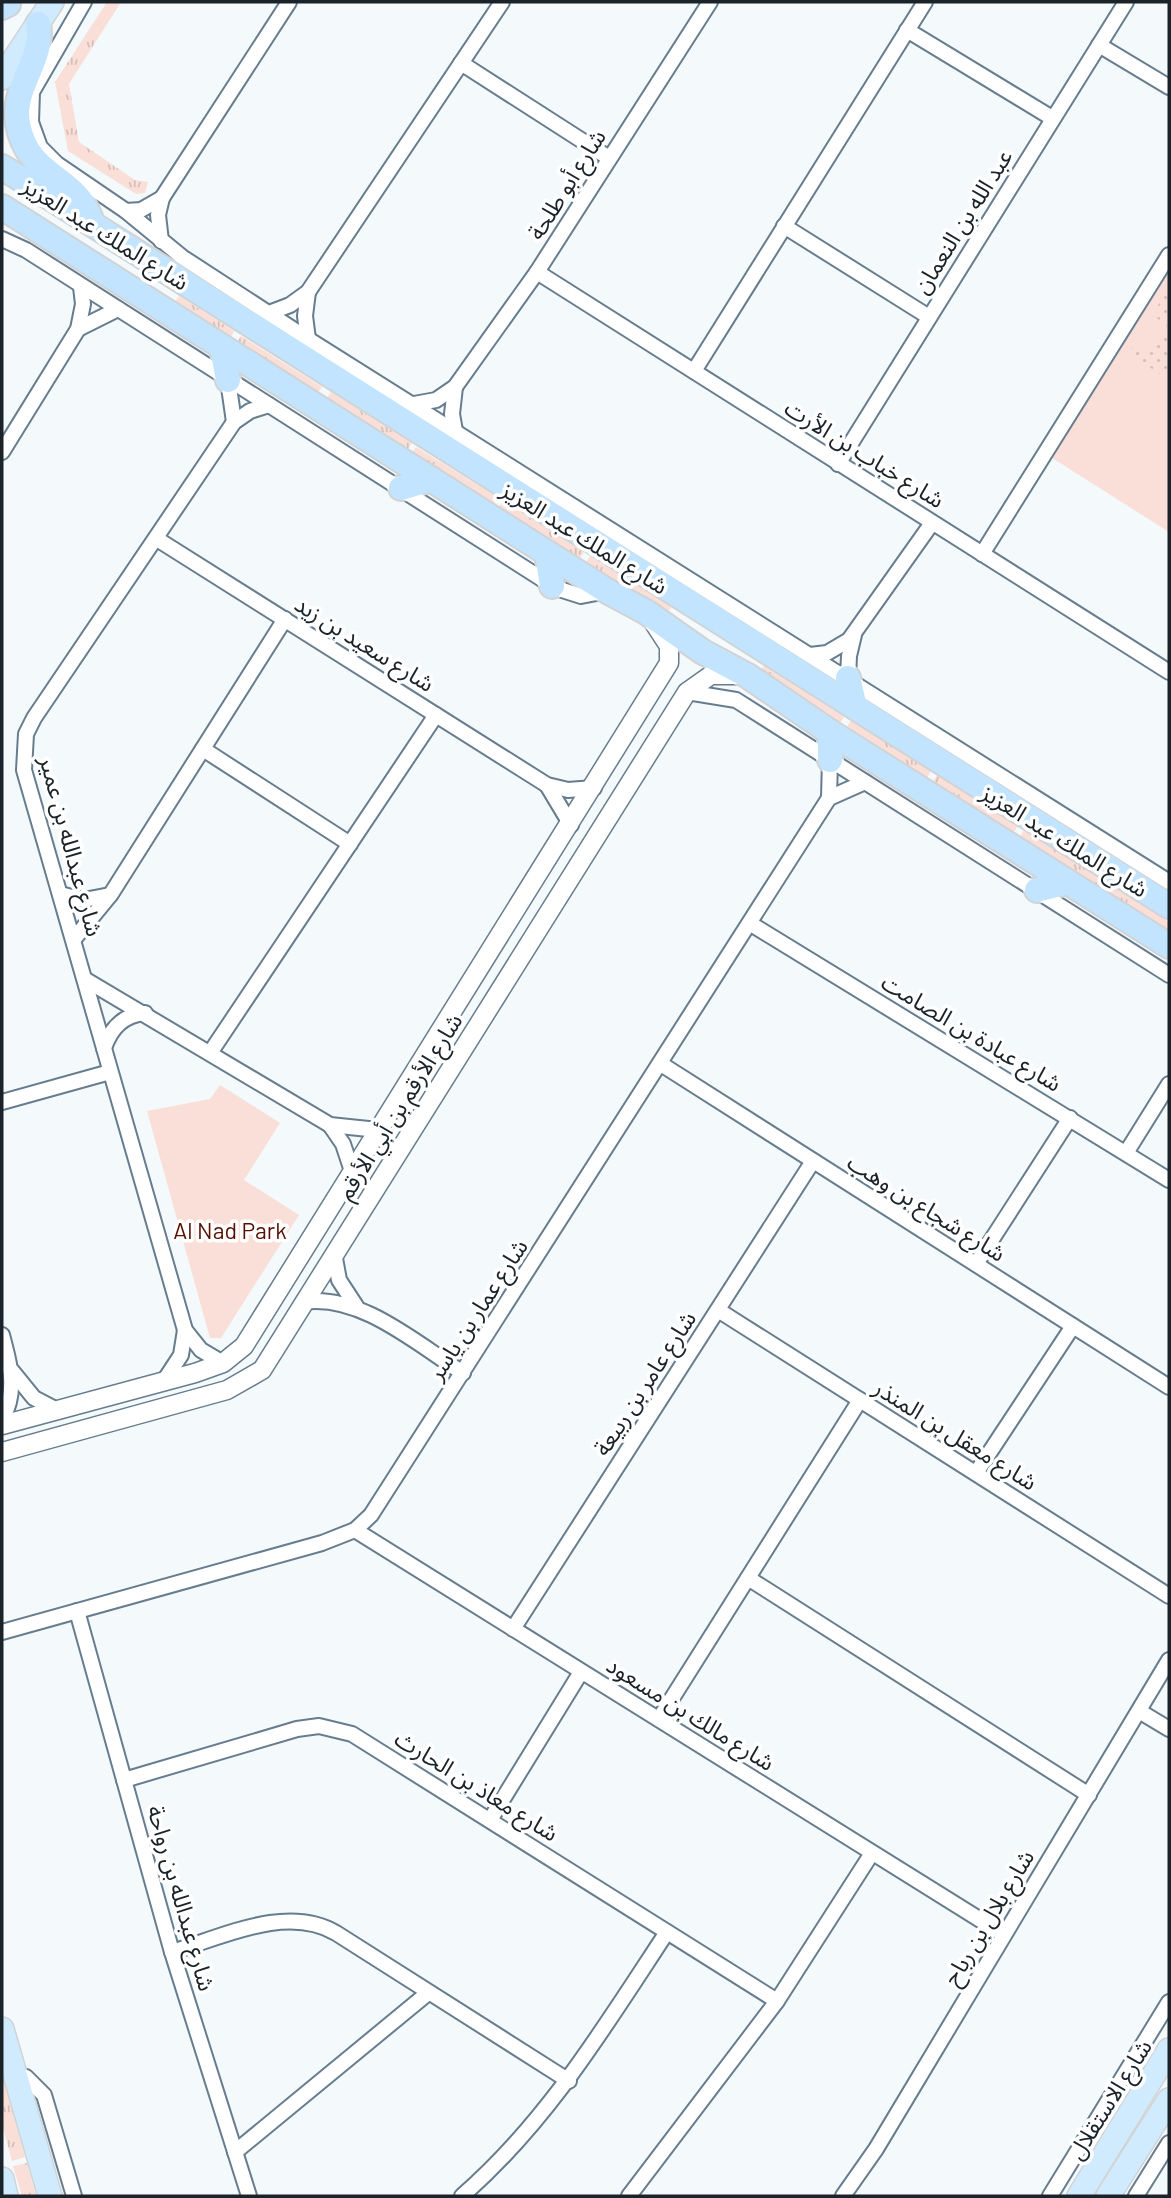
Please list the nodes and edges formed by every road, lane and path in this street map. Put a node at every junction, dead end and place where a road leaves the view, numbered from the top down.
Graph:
1 (52, 2) edge
2 (84, 2) edge
3 (289, 2) edge
4 (502, 2) edge
5 (710, 2) edge
6 (925, 2) edge
7 (1126, 2) edge
8 (38, 24) junction
9 (907, 30) junction
10 (1099, 45) junction
11 (461, 64) junction
12 (2, 78) edge
13 (1169, 87) edge
14 (1052, 118) junction
15 (608, 158) junction
16 (2, 167) edge
17 (162, 198) junction
18 (3, 209) edge
19 (126, 211) junction
20 (92, 224) junction
21 (784, 226) junction
22 (2, 239) edge
23 (161, 241) junction
24 (1169, 255) edge
25 (537, 272) junction
26 (81, 287) junction
27 (308, 292) junction
28 (244, 298) junction
29 (220, 305) junction
30 (118, 309) junction
31 (269, 313) junction
32 (929, 317) junction
33 (78, 329) junction
34 (308, 339) junction
35 (222, 347) junction
36 (694, 371) junction
37 (228, 380) junction
38 (455, 387) junction
39 (269, 404) junction
40 (414, 404) junction
41 (234, 422) junction
42 (455, 430) junction
43 (2, 452) edge
44 (464, 460) junction
45 (838, 464) junction
46 (431, 480) junction
47 (401, 488) junction
48 (932, 523) junction
49 (157, 539) junction
50 (547, 553) junction
51 (982, 554) junction
52 (651, 555) junction
53 (621, 560) junction
54 (552, 586) junction
55 (607, 592) junction
56 (646, 612) junction
57 (285, 619) junction
58 (854, 634) junction
59 (810, 655) junction
60 (1169, 673) edge
61 (748, 676) junction
62 (848, 678) junction
63 (654, 689) junction
64 (687, 692) junction
65 (855, 708) junction
66 (436, 715) junction
67 (830, 732) junction
68 (655, 739) junction
69 (203, 749) junction
70 (830, 760) junction
71 (865, 782) junction
72 (547, 785) junction
73 (594, 788) junction
74 (1029, 794) junction
75 (829, 798) junction
76 (1000, 799) junction
77 (570, 825) junction
78 (349, 844) junction
79 (1068, 882) junction
80 (1169, 882) edge
81 (1037, 890) junction
82 (60, 894) junction
83 (111, 894) junction
84 (1169, 906) edge
85 (751, 924) junction
86 (74, 939) junction
87 (1169, 946) edge
88 (1169, 975) edge
89 (86, 980) junction
90 (145, 1013) junction
91 (104, 1048) junction
92 (210, 1053) junction
93 (662, 1064) junction
94 (110, 1072) junction
95 (1169, 1084) edge
96 (2, 1102) edge
97 (1070, 1118) junction
98 (330, 1125) junction
99 (378, 1130) junction
100 (1126, 1153) junction
101 (813, 1161) junction
102 (352, 1171) junction
103 (1169, 1180) edge
104 (334, 1253) junction
105 (976, 1264) junction
106 (303, 1302) junction
107 (356, 1306) junction
108 (718, 1310) junction
109 (1073, 1326) junction
110 (185, 1329) junction
111 (2, 1335) edge
112 (223, 1363) junction
113 (12, 1371) junction
114 (463, 1373) junction
115 (164, 1381) junction
116 (145, 1385) junction
117 (1169, 1387) edge
118 (860, 1400) junction
119 (57, 1410) junction
120 (2, 1420) edge
121 (2, 1425) edge
122 (63, 1435) junction
123 (2, 1452) edge
124 (976, 1473) junction
125 (355, 1530) junction
126 (748, 1578) junction
127 (1169, 1596) edge
128 (77, 1611) junction
129 (513, 1629) junction
130 (2, 1632) edge
131 (1169, 1660) edge
132 (582, 1672) junction
133 (1139, 1711) junction
134 (659, 1719) junction
135 (1169, 1729) edge
136 (124, 1780) junction
137 (1089, 1795) junction
138 (489, 1820) junction
139 (872, 1853) junction
140 (667, 1932) junction
141 (1003, 1934) junction
142 (172, 1952) junction
143 (428, 1993) junction
144 (777, 2001) junction
145 (1169, 2002) edge
146 (2, 2029) edge
147 (1169, 2050) edge
148 (14, 2074) junction
149 (569, 2081) junction
150 (1169, 2100) edge
151 (1162, 2124) edge
152 (1112, 2143) junction
153 (1169, 2143) edge
154 (235, 2152) junction
155 (2, 2179) edge
156 (6, 2196) edge
157 (50, 2196) edge
158 (74, 2196) edge
159 (249, 2196) edge
160 (462, 2196) edge
161 (629, 2196) edge
162 (842, 2196) edge
163 (1049, 2196) edge
164 (1079, 2196) edge
165 (1108, 2196) edge
166 (1136, 2196) edge

1 - 8 main road
2 - 19 street, شارع الملك عبد العزيز
3 - 17 street
4 - 11 street
5 - 15 street, شارع أبو طلحة
6 - 9 street
7 - 10 street, عبد الله بن النعمان
8 - 12 main road
8 - 20 highway
9 - 14 street
9 - 21 street
10 - 13 street
10 - 14 street, عبد الله بن النعمان
11 - 15 street
11 - 27 street
14 - 32 street, عبد الله بن النعمان
15 - 25 street, شارع أبو طلحة
16 - 20 highway, شارع الملك عبد العزيز
17 - 19 street
17 - 23 street
18 - 35 highway, شارع الملك عبد العزيز
19 - 23 street, شارع الملك عبد العزيز
20 - 29 highway, شارع الملك عبد العزيز
21 - 32 street
21 - 36 street
22 - 26 street, شارع الملك عبد العزيز
23 - 28 street, شارع الملك عبد العزيز
24 - 51 street
25 - 36 street, شارع خباب بن الأرت
25 - 38 street, شارع أبو طلحة
26 - 30 street, شارع الملك عبد العزيز
26 - 33 street
27 - 31 street
27 - 34 street
28 - 29 highway
28 - 31 street, شارع الملك عبد العزيز
29 - 44 highway, شارع الملك عبد العزيز
30 - 33 street
30 - 37 street, شارع الملك عبد العزيز
31 - 34 street, شارع الملك عبد العزيز
32 - 45 street, عبد الله بن النعمان
33 - 43 street
34 - 40 street, شارع الملك عبد العزيز
35 - 37 highway
35 - 46 highway, شارع الملك عبد العزيز
36 - 45 street, شارع خباب بن الأرت
37 - 39 street, شارع الملك عبد العزيز
37 - 41 street
38 - 40 street, شارع أبو طلحة
38 - 42 street
39 - 41 street, شارع عبدالله بن عمير
39 - 47 street, شارع الملك عبد العزيز
40 - 42 street, شارع الملك عبد العزيز
41 - 49 street, شارع عبدالله بن عمير
42 - 44 highway
42 - 52 street, شارع الملك عبد العزيز
44 - 53 highway, شارع الملك عبد العزيز
45 - 48 street, شارع خباب بن الأرت
46 - 47 highway
46 - 50 highway, شارع الملك عبد العزيز
47 - 54 street, شارع الملك عبد العزيز
48 - 51 street, شارع خباب بن الأرت
48 - 58 street
49 - 57 street, شارع سعيد بن زيد
49 - 82 street, شارع عبدالله بن عمير
50 - 54 highway
50 - 55 highway, شارع الملك عبد العزيز
51 - 60 street, شارع خباب بن الأرت
52 - 53 highway
52 - 59 street, شارع الملك عبد العزيز
53 - 65 highway, شارع الملك عبد العزيز
54 - 55 street, شارع الملك عبد العزيز
55 - 56 highway, شارع الملك عبد العزيز
56 - 61 highway, شارع الملك عبد العزيز
56 - 63 street, شارع الأرقم بن أبي الأرقم
57 - 66 street, شارع سعيد بن زيد
57 - 69 street
58 - 59 street
58 - 62 street
59 - 62 street, شارع الملك عبد العزيز
61 - 64 street, شارع الأرقم بن أبي الأرقم
61 - 67 highway, شارع الملك عبد العزيز
62 - 65 highway
62 - 74 street, شارع الملك عبد العزيز
63 - 68 street
63 - 73 street, شارع الأرقم بن أبي الأرقم
64 - 68 street, شارع الأرقم بن أبي الأرقم
64 - 70 street
65 - 76 highway, شارع الملك عبد العزيز
66 - 72 street, شارع سعيد بن زيد
66 - 78 street
67 - 70 highway
67 - 79 highway, شارع الملك عبد العزيز
68 - 104 street, شارع الأرقم بن أبي الأرقم
69 - 78 street
69 - 83 street
70 - 71 street
70 - 75 street
71 - 75 street
71 - 81 street
72 - 73 street, شارع سعيد بن زيد
72 - 77 street, شارع سعيد بن زيد
73 - 77 street, شارع الأرقم بن أبي الأرقم
74 - 76 highway
74 - 80 street, شارع الملك عبد العزيز
75 - 85 street, شارع عمار بن ياسر
76 - 84 highway, شارع الملك عبد العزيز
77 - 99 street, شارع الأرقم بن أبي الأرقم
78 - 92 street
79 - 81 highway
79 - 87 highway, شارع الملك عبد العزيز
81 - 88 street
82 - 83 street
82 - 86 street, شارع عبدالله بن عمير
83 - 86 street
85 - 93 street, شارع عمار بن ياسر
85 - 97 street, شارع عبادة بن الصامت
86 - 89 street, شارع عبدالله بن عمير
89 - 90 street
89 - 91 street, شارع عبدالله بن عمير
90 - 91 street
90 - 92 street
91 - 94 street, شارع عبدالله بن عمير
92 - 98 street
93 - 101 street, شارع شجاع بن وهب
93 - 114 street, شارع عمار بن ياسر
94 - 96 street
94 - 110 street, شارع عبدالله بن عمير
95 - 100 street
97 - 100 street, شارع عبادة بن الصامت
97 - 105 street
98 - 99 street
98 - 102 street
99 - 102 street, شارع الأرقم بن أبي الأرقم
100 - 103 street, شارع عبادة بن الصامت
101 - 105 street, شارع شجاع بن وهب
101 - 108 street, شارع عامر بن ربيعة
102 - 112 street, شارع الأرقم بن أبي الأرقم
104 - 106 street, شارع الأرقم بن أبي الأرقم
104 - 107 street
105 - 109 street, شارع شجاع بن وهب
106 - 107 street
106 - 122 street, شارع الأرقم بن أبي الأرقم
107 - 114 street
108 - 118 street, شارع معقل بن المنذر
108 - 129 street, شارع عامر بن ربيعة
109 - 117 street, شارع شجاع بن وهب
109 - 124 street
110 - 112 street, شارع عبدالله بن عمير
110 - 115 street
111 - 113 street
112 - 115 street, شارع الأرقم بن أبي الأرقم
113 - 119 street
113 - 120 street
114 - 125 street, شارع عمار بن ياسر
115 - 116 street, شارع الأرقم بن أبي الأرقم
116 - 119 street, شارع الأرقم بن أبي الأرقم
116 - 122 street
118 - 124 street, شارع معقل بن المنذر
118 - 126 street
119 - 121 street, شارع الأرقم بن أبي الأرقم
122 - 123 street, شارع الأرقم بن أبي الأرقم
124 - 127 street, شارع معقل بن المنذر
125 - 128 street, شارع عمار بن ياسر
125 - 129 street, شارع مالك بن مسعود
126 - 134 street
126 - 137 street
128 - 130 street, شارع عمار بن ياسر
128 - 136 street, شارع عبدالله بن رواحة
129 - 132 street, شارع مالك بن مسعود
131 - 133 street, شارع بلال بن رباح
132 - 134 street, شارع مالك بن مسعود
132 - 138 street
133 - 135 street
133 - 137 street, شارع بلال بن رباح
134 - 139 street, شارع مالك بن مسعود
136 - 138 street, شارع معاذ بن الحارث
136 - 142 street, شارع عبدالله بن رواحة
137 - 141 street, شارع بلال بن رباح
138 - 140 street, شارع معاذ بن الحارث
139 - 141 street, شارع مالك بن مسعود
139 - 144 street
140 - 144 street, شارع معاذ بن الحارث
140 - 149 street
141 - 162 street, شارع بلال بن رباح
142 - 143 street
142 - 154 street, شارع عبدالله بن رواحة
143 - 149 street
143 - 154 street
144 - 161 street
145 - 163 street, شارع الاستقلال
146 - 148 main road
147 - 152 main road, شارع الاستقلال
148 - 157 main road
148 - 158 street
149 - 160 street
150 - 151 main road
151 - 165 main road
152 - 164 main road, شارع الاستقلال
152 - 165 main road
153 - 166 street
154 - 159 street, شارع عبدالله بن رواحة
155 - 156 main road

